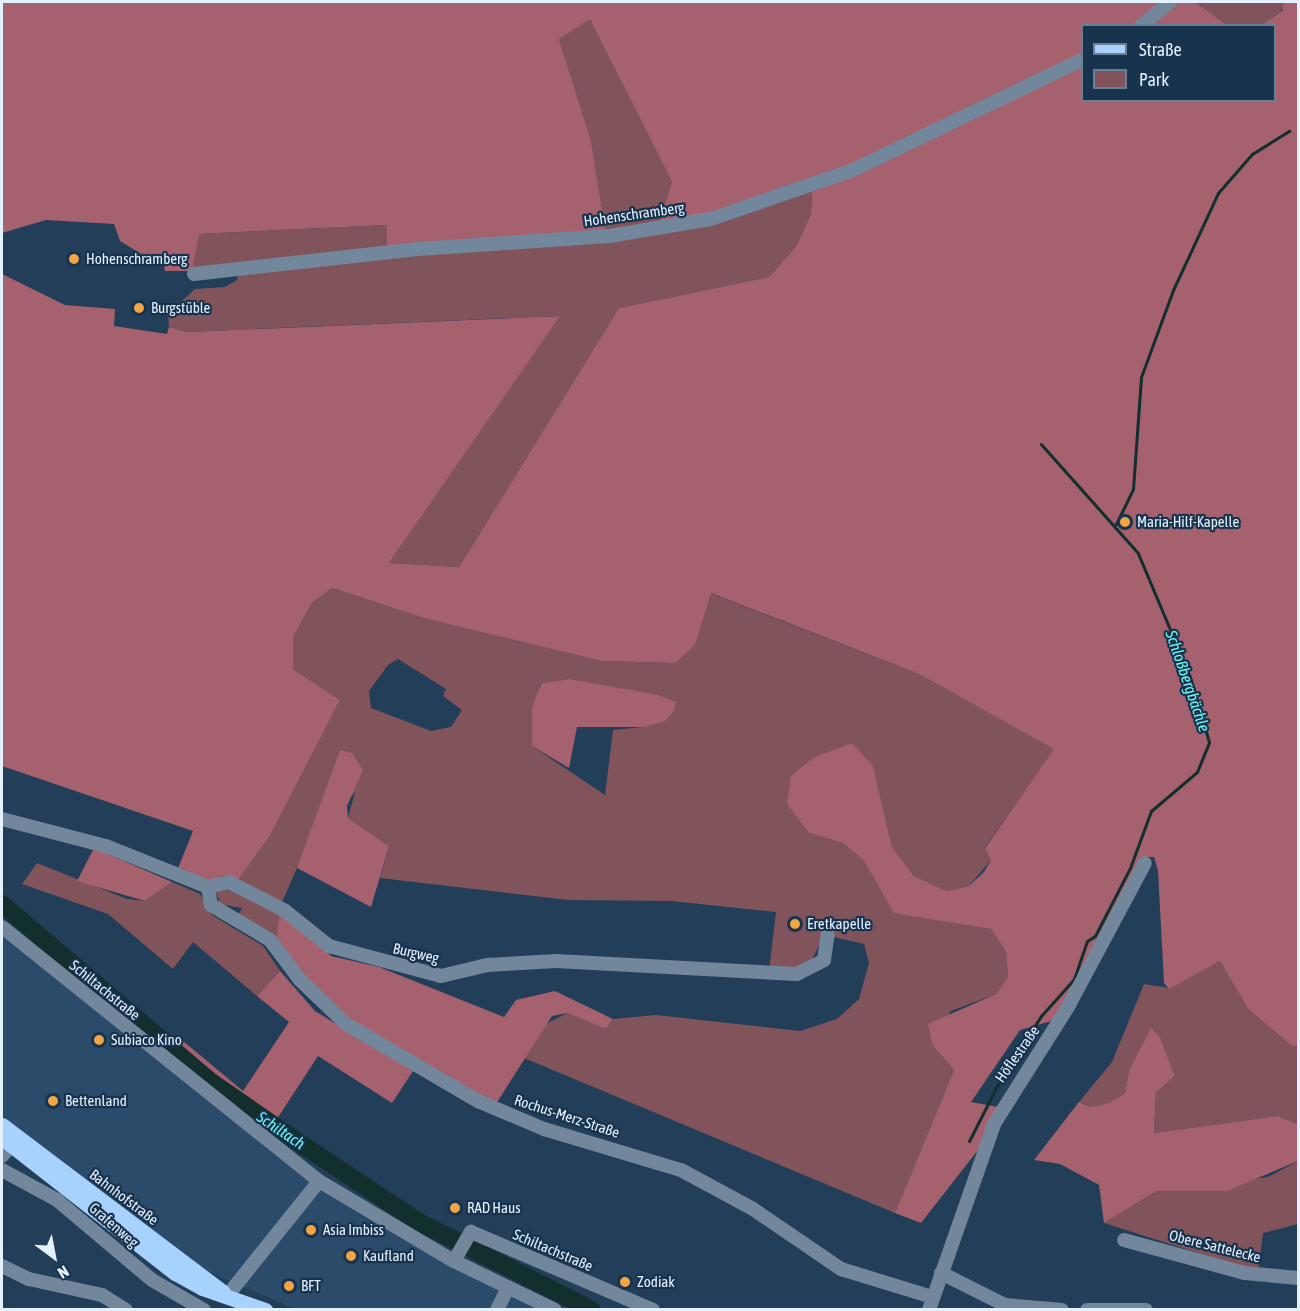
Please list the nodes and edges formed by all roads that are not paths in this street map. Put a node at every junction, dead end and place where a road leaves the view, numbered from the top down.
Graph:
1 (1170, 2) edge
2 (1143, 24) edge
3 (1081, 61) edge
4 (194, 274) dead end
5 (2, 819) edge
6 (1144, 863) dead end
7 (208, 887) junction
8 (2, 927) edge
9 (828, 933) dead end
10 (2, 1125) edge
11 (8, 1145) edge
12 (2, 1170) edge
13 (320, 1181) junction
14 (1124, 1240) dead end
15 (457, 1257) junction
16 (2, 1266) edge
17 (941, 1273) junction
18 (1299, 1278) edge
19 (508, 1287) junction
20 (227, 1296) junction
21 (931, 1303) edge
22 (126, 1310) edge
23 (204, 1310) edge
24 (265, 1310) edge
25 (496, 1310) edge
26 (555, 1310) edge
27 (652, 1310) edge
28 (1062, 1310) edge
29 (1087, 1310) edge
30 (1146, 1310) edge

1 - 2 street
3 - 4 street, Hohenschramberg
5 - 7 street, Burgweg
6 - 17 street, Höflestraße
7 - 9 street, Burgweg
7 - 21 street, Rochus-Merz-Straße
8 - 13 street, Schiltachstraße
10 - 11 main road, Bahnhofstraße
11 - 20 main road, Bahnhofstraße
12 - 23 street, Grafenweg
13 - 15 street, Schiltachstraße
13 - 20 street
14 - 18 street, Obere Sattelecke
15 - 19 street, Schiltachstraße
15 - 27 street, Schiltachstraße
16 - 22 street
17 - 21 street, Höflestraße
17 - 28 street
19 - 25 street
19 - 26 street, Schiltachstraße
20 - 24 main road, Bahnhofstraße
29 - 30 street

